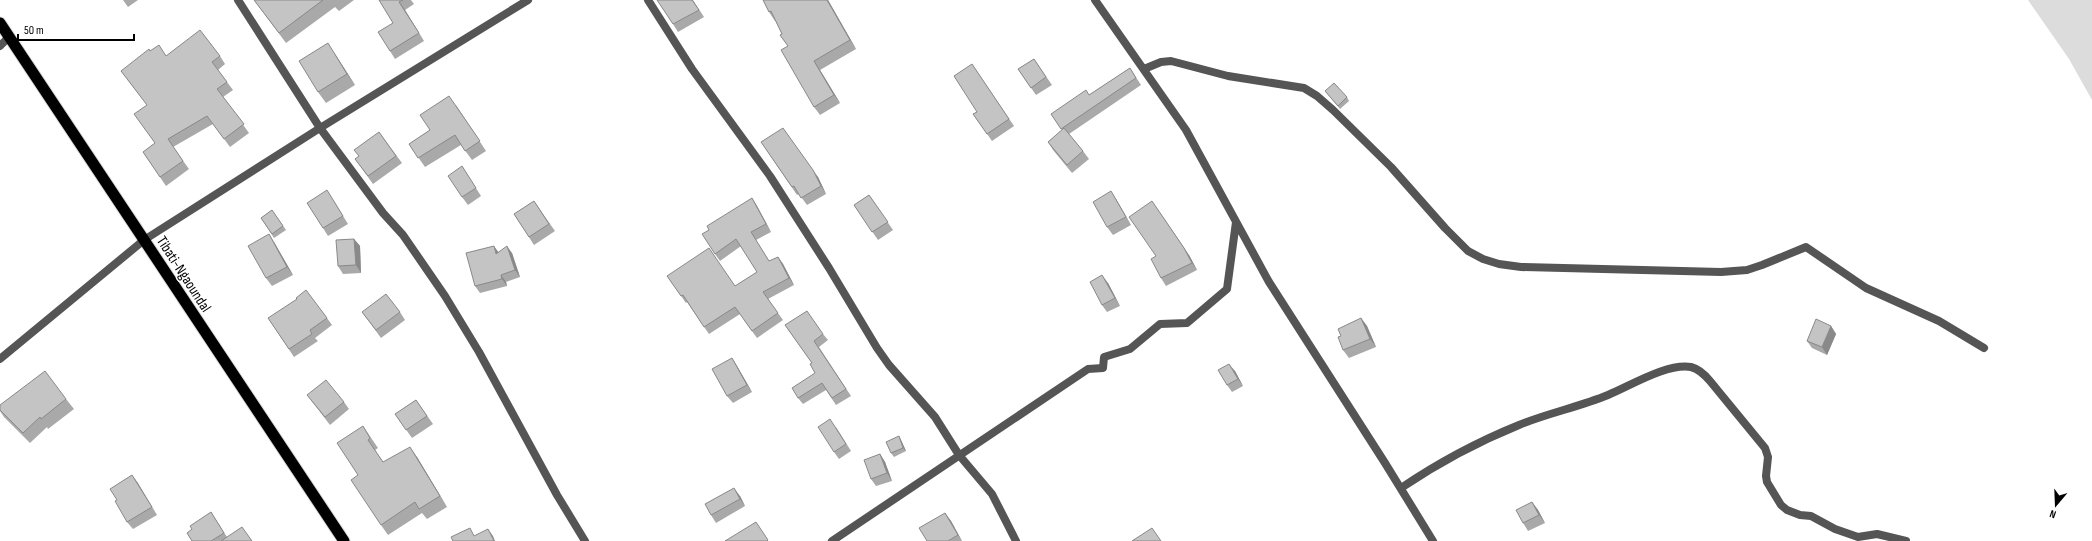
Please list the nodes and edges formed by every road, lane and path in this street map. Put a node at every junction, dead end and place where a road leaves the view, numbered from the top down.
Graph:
1 (238, 0) edge
2 (528, 0) edge
3 (648, 0) edge
4 (1095, 0) edge
5 (0, 23) edge
6 (9, 37) junction
7 (0, 46) edge
8 (1144, 68) junction
9 (320, 128) junction
10 (1236, 222) junction
11 (144, 240) junction
12 (1984, 348) dead end
13 (0, 358) edge
14 (959, 455) junction
15 (1401, 488) junction
16 (344, 541) edge
17 (585, 541) edge
18 (832, 541) edge
19 (1016, 541) edge
20 (1433, 541) edge
21 (1906, 541) edge

1 - 9 street
2 - 9 street
3 - 14 street
4 - 8 street
5 - 6 highway, Tibati-Ngaoundal
6 - 7 street
6 - 11 highway, Tibati-Ngaoundal
8 - 10 street
8 - 12 street
9 - 11 street
9 - 17 street
10 - 14 street
10 - 15 street
11 - 13 street
11 - 16 highway, Tibati-Ngaoundal
14 - 18 street
14 - 19 street
15 - 20 street
15 - 21 street

